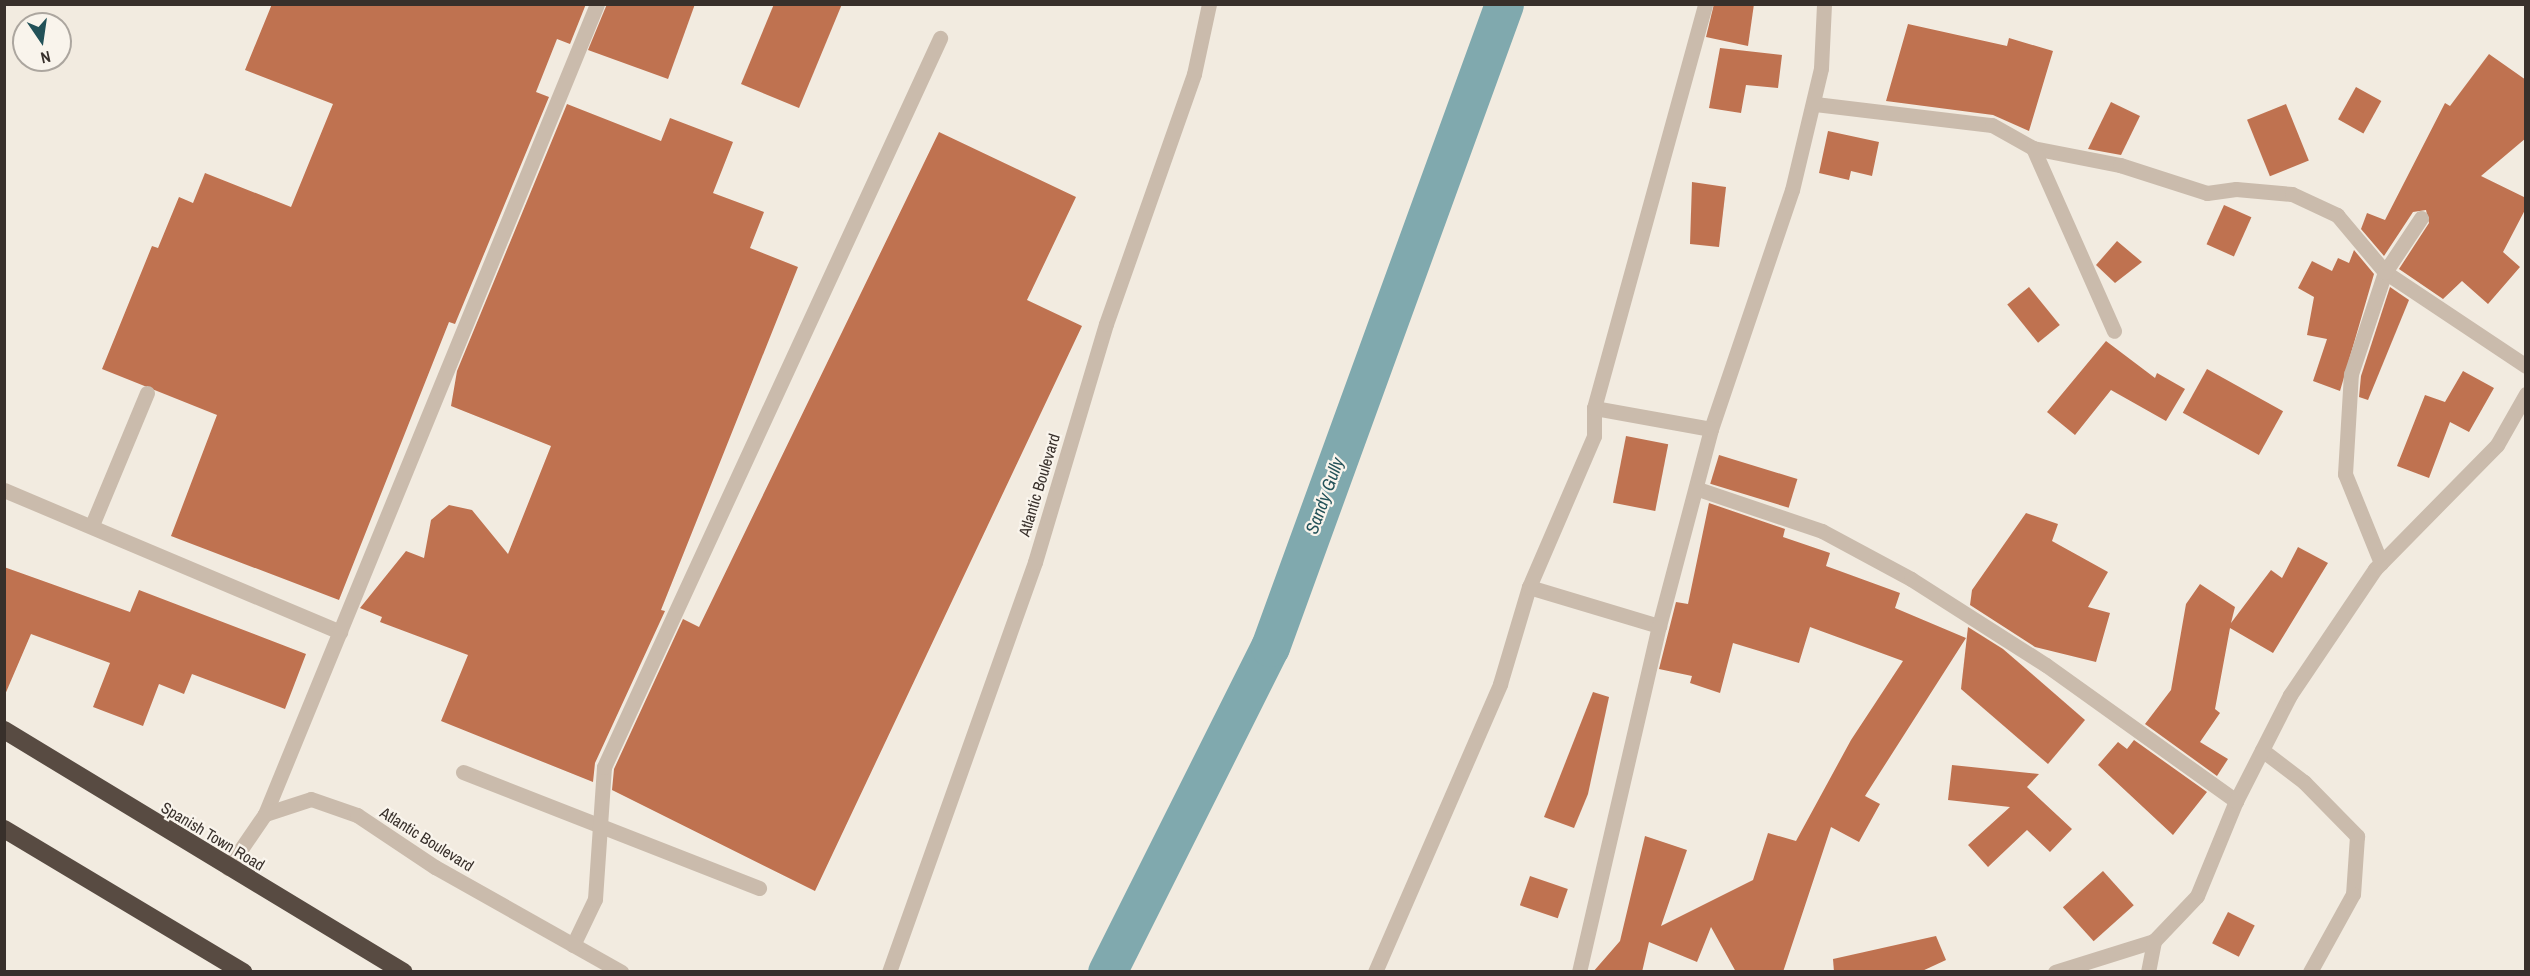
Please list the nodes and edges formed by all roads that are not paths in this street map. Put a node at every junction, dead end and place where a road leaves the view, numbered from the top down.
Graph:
1 (597, 4) edge
2 (1209, 4) edge
3 (1705, 4) edge
4 (1824, 4) edge
5 (940, 38) dead end
6 (1815, 104) junction
7 (2033, 148) junction
8 (2421, 219) dead end
9 (2385, 272) junction
10 (2114, 331) dead end
11 (2526, 366) edge
12 (147, 393) dead end
13 (2526, 394) edge
14 (1594, 408) junction
15 (1711, 429) junction
16 (1698, 489) junction
17 (4, 490) edge
18 (92, 525) junction
19 (2381, 563) junction
20 (1529, 587) junction
21 (1659, 626) junction
22 (340, 632) junction
23 (4, 730) edge
24 (2262, 750) junction
25 (463, 772) dead end
26 (2236, 801) junction
27 (265, 814) junction
28 (4, 829) edge
29 (603, 830) junction
30 (228, 868) junction
31 (759, 888) dead end
32 (2154, 941) junction
33 (573, 945) junction
34 (243, 972) edge
35 (403, 972) edge
36 (621, 972) edge
37 (889, 972) edge
38 (1375, 972) edge
39 (1579, 972) edge
40 (2055, 972) edge
41 (2148, 972) edge
42 (2310, 972) edge

1 - 22 street
2 - 37 street, Atlantic Boulevard
3 - 14 street
4 - 6 street
5 - 29 street
6 - 7 street
6 - 15 street
7 - 9 street
7 - 10 street
8 - 9 street
9 - 11 street
9 - 19 street
12 - 18 street
13 - 19 street
14 - 15 street
14 - 20 street
15 - 16 street
16 - 21 street
16 - 26 street
17 - 18 street
18 - 22 street
19 - 24 street
20 - 21 street
20 - 38 street
21 - 39 street
22 - 27 street
23 - 30 highway, Spanish Town Road
24 - 26 street
24 - 42 street
25 - 29 street
26 - 32 street
27 - 30 street
27 - 33 street, Atlantic Boulevard
28 - 34 highway
29 - 31 street
29 - 33 street
30 - 35 highway, Spanish Town Road
32 - 40 street
32 - 41 street
33 - 36 street, Atlantic Boulevard

